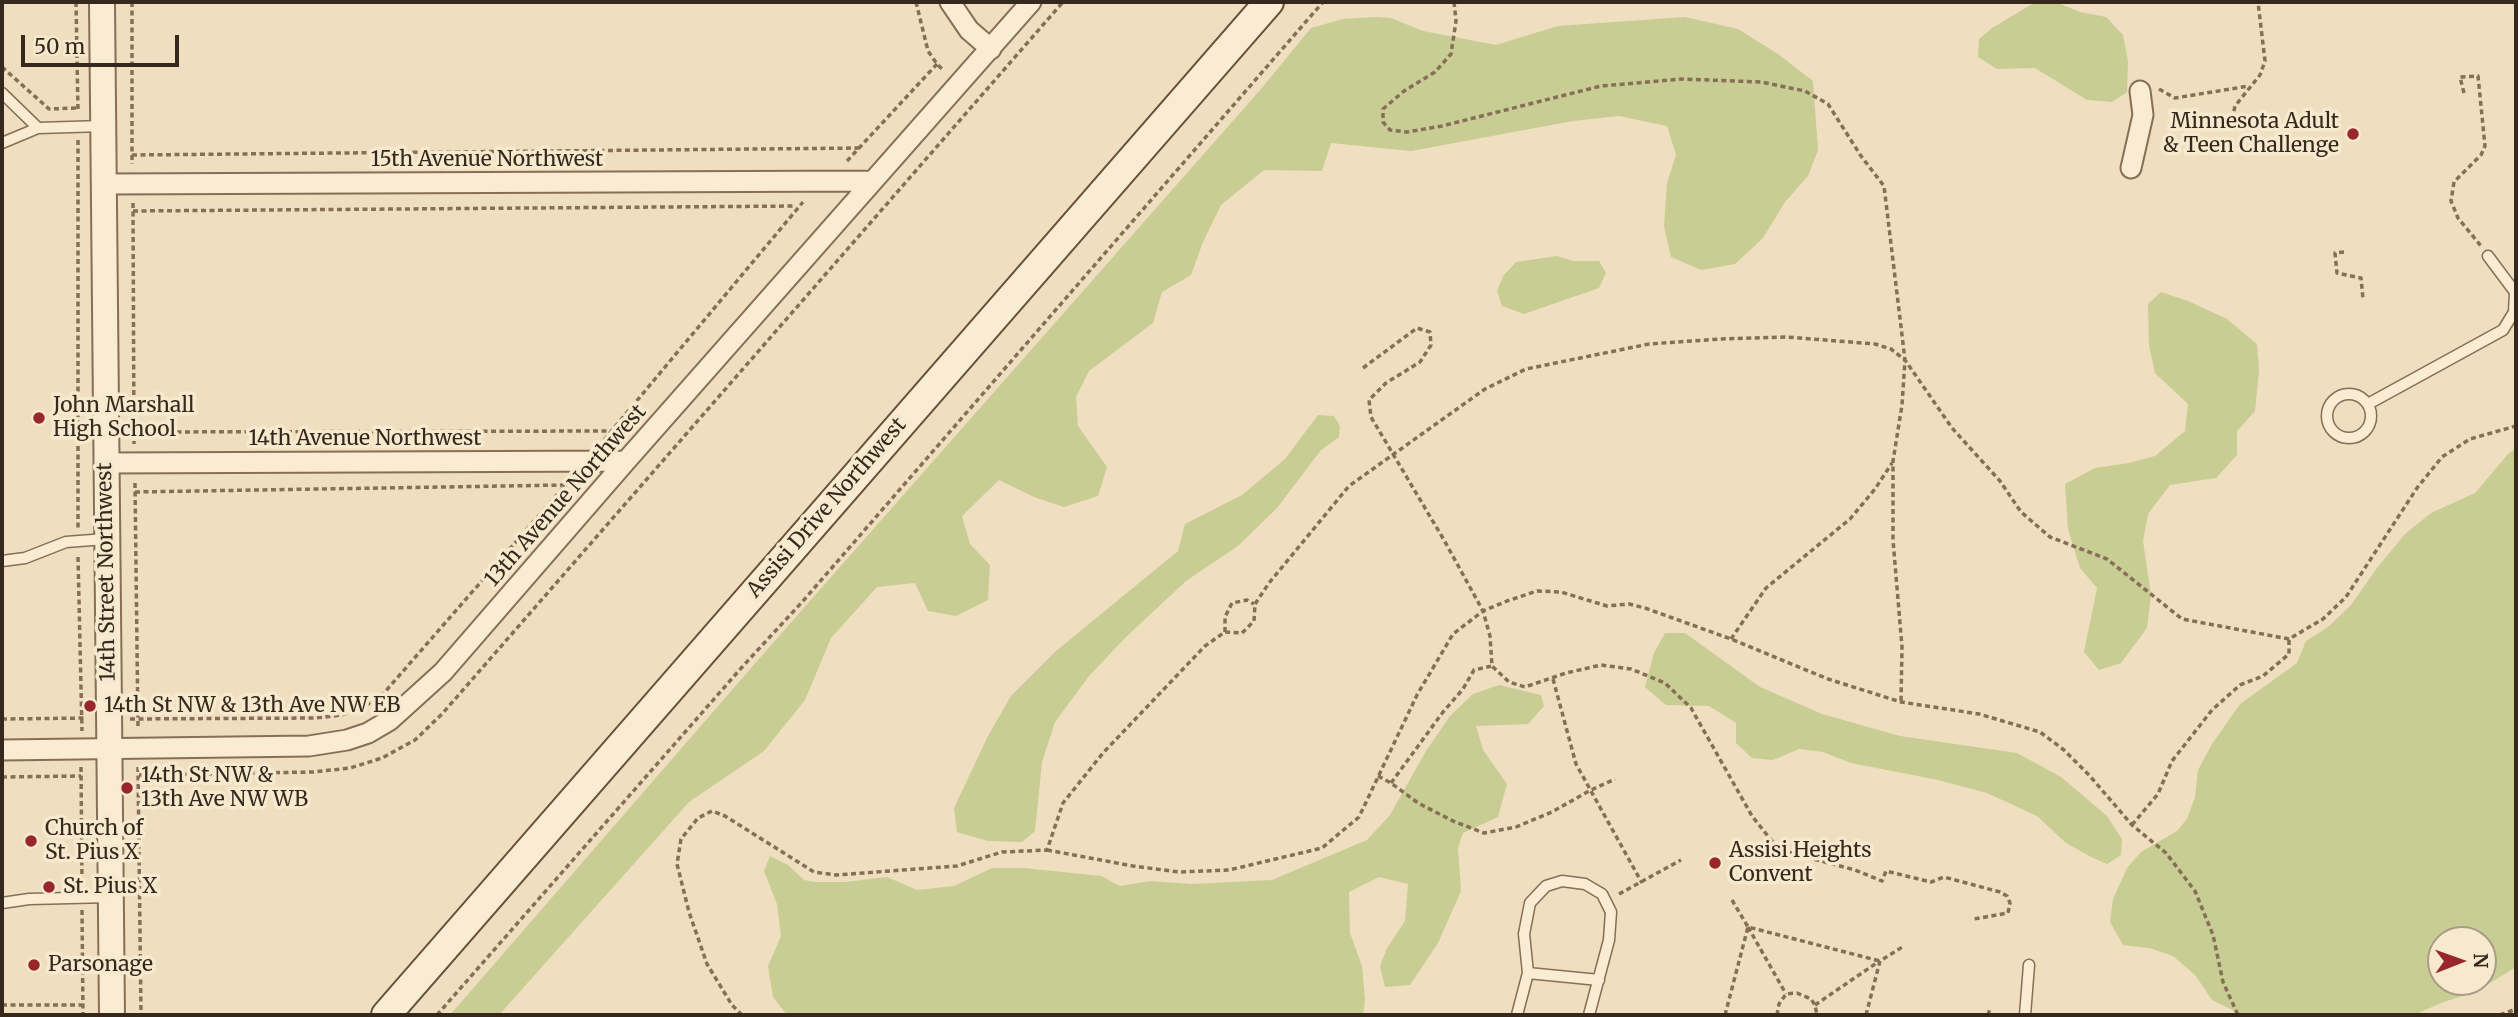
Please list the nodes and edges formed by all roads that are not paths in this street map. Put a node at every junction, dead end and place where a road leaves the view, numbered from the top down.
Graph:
1 (102, 2) edge
2 (950, 2) edge
3 (1031, 2) edge
4 (1269, 2) edge
5 (991, 49) junction
6 (2149, 90) road end
7 (2, 93) edge
8 (103, 127) junction
9 (38, 128) junction
10 (2, 143) edge
11 (2131, 168) dead end
12 (872, 181) junction
13 (103, 184) junction
14 (2488, 256) road end
15 (2368, 404) junction
16 (626, 461) junction
17 (106, 463) junction
18 (107, 539) junction
19 (2, 561) edge
20 (110, 749) junction
21 (2, 750) edge
22 (112, 897) junction
23 (2, 903) edge
24 (2029, 965) dead end
25 (1528, 973) junction
26 (1599, 980) junction
27 (112, 1015) edge
28 (386, 1015) edge
29 (1517, 1015) edge
30 (1589, 1015) edge
31 (2025, 1015) edge

1 - 8 street, 14th Street Northwest
2 - 5 street
3 - 5 street, 13th Avenue Northwest
4 - 28 main road, Assisi Drive Northwest
5 - 12 street, 13th Avenue Northwest
6 - 11 street
7 - 9 lane
8 - 9 lane
8 - 13 street, 14th Street Northwest
9 - 10 lane
12 - 13 street, 15th Avenue Northwest
12 - 16 street, 13th Avenue Northwest
13 - 17 street, 14th Street Northwest
14 - 15 lane
15 - 15 lane
16 - 17 street, 14th Avenue Northwest
16 - 20 street, 13th Avenue Northwest
17 - 18 street, 14th Street Northwest
18 - 19 lane
18 - 20 street, 14th Street Northwest
20 - 21 street, 13th Avenue Northwest
20 - 22 street, 14th Street Northwest
22 - 23 lane
22 - 27 street, 14th Street Northwest
24 - 31 lane
25 - 26 lane
25 - 26 lane
25 - 29 lane
26 - 30 lane

